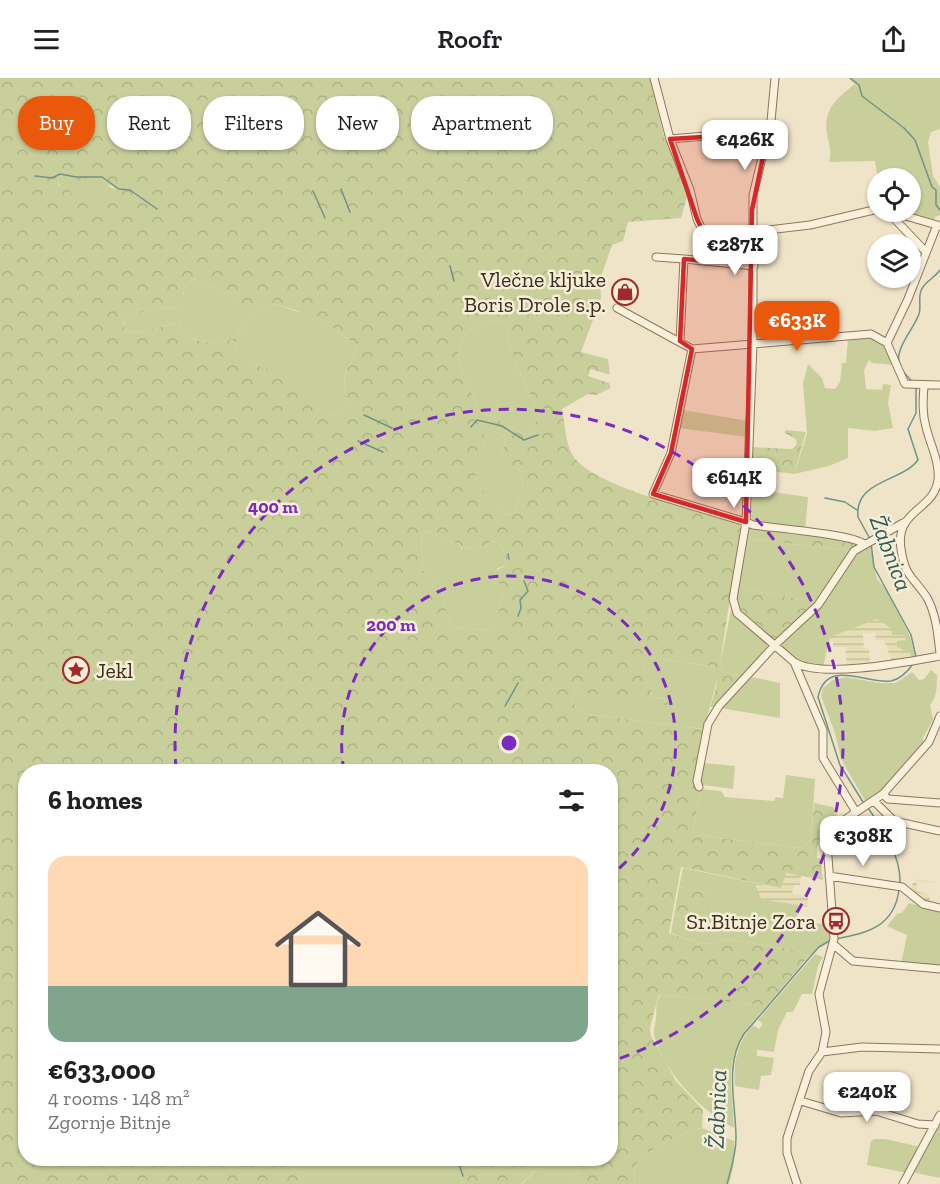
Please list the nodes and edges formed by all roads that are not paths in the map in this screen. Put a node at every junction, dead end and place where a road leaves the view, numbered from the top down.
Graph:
1 (654, 78) edge
2 (775, 78) edge
3 (768, 134) junction
4 (670, 139) junction
5 (867, 212) edge
6 (921, 221) edge
7 (899, 222) edge
8 (939, 226) edge
9 (752, 232) junction
10 (926, 252) junction
11 (656, 257) dead end
12 (684, 260) junction
13 (718, 262) junction
14 (754, 266) junction
15 (617, 308) dead end
16 (680, 341) junction
17 (887, 343) junction
18 (753, 344) junction
19 (692, 349) junction
20 (940, 385) edge
21 (922, 386) junction
22 (938, 489) edge
23 (746, 522) junction
24 (903, 523) junction
25 (869, 542) junction
26 (775, 645) junction
27 (940, 655) edge
28 (794, 662) junction
29 (940, 716) edge
30 (699, 787) dead end
31 (884, 794) junction
32 (873, 802) junction
33 (940, 803) edge
34 (859, 811) junction
35 (940, 831) edge
36 (829, 876) junction
37 (940, 908) edge
38 (834, 944) junction
39 (940, 969) edge
40 (940, 1049) edge
41 (822, 1052) junction
42 (801, 1101) junction
43 (940, 1115) edge
44 (935, 1125) junction
45 (798, 1184) edge
46 (903, 1184) edge

1 - 4 street
2 - 3 street
3 - 4 street
3 - 9 street
4 - 13 street
5 - 9 street
6 - 8 street
7 - 10 street
8 - 10 street
9 - 14 street
10 - 17 street
11 - 12 street
12 - 13 street
12 - 16 street
13 - 14 street
14 - 18 street
15 - 16 street
16 - 19 street
17 - 18 street
17 - 21 street
18 - 19 street
18 - 23 street
19 - 23 street
20 - 21 street
21 - 22 street
22 - 24 street
23 - 25 street
23 - 26 street
24 - 25 street
24 - 27 street
25 - 26 street
26 - 28 street
26 - 30 street
27 - 28 street
28 - 34 street
29 - 31 street
31 - 32 street
31 - 33 street
32 - 34 street
32 - 35 street
34 - 36 street
36 - 37 street
36 - 38 street
38 - 39 street
38 - 41 street
40 - 41 street
41 - 42 street
42 - 44 street
42 - 45 street
43 - 44 street
44 - 46 street

